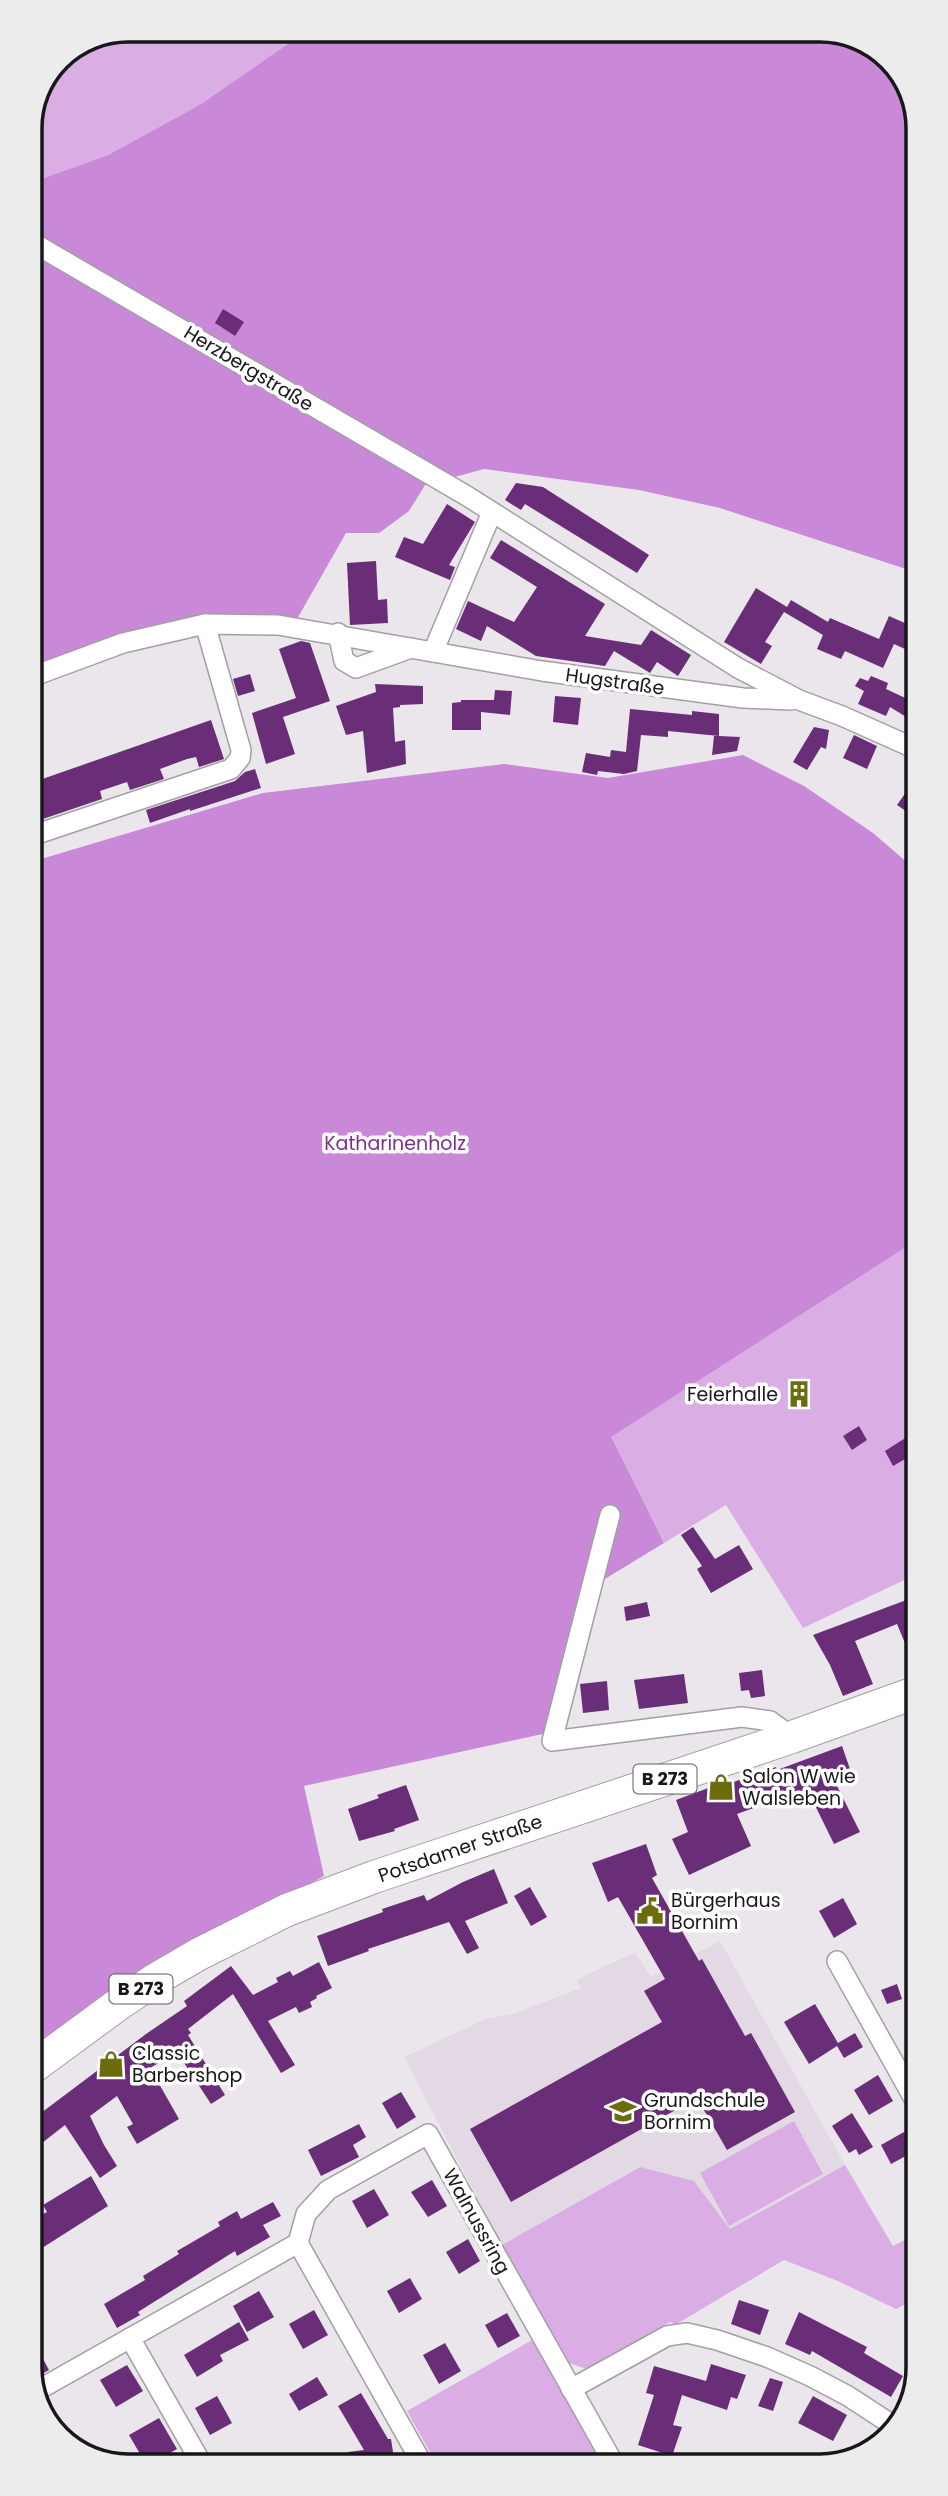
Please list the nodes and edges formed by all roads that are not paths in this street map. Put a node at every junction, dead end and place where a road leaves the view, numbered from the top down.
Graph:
1 (42, 248) edge
2 (467, 496) joint
3 (492, 512) junction
4 (205, 624) junction
5 (338, 634) junction
6 (411, 648) junction
7 (433, 652) junction
8 (42, 673) edge
9 (799, 700) junction
10 (906, 745) edge
11 (42, 832) edge
12 (610, 1515) dead end
13 (906, 1696) edge
14 (792, 1737) junction
15 (837, 1961) dead end
16 (42, 2060) edge
17 (906, 2085) edge
18 (298, 2243) junction
19 (130, 2338) junction
20 (44, 2387) edge
21 (571, 2389) junction
22 (887, 2421) edge
23 (195, 2454) edge
24 (418, 2454) edge
25 (608, 2454) edge

1 - 2 street, Herzbergstraße
2 - 3 street, Hugstraße
3 - 7 street
3 - 9 street, Hugstraße
4 - 5 street, Hugstraße
4 - 8 street, Hugstraße
4 - 11 street
5 - 6 street, Hugstraße
5 - 6 street
6 - 7 street, Hugstraße
7 - 9 street, Hugstraße
9 - 10 street, Hugstraße
12 - 14 street
13 - 14 main road, Potsdamer Straße / B 273
14 - 16 main road, Potsdamer Straße / B 273
15 - 17 street
18 - 19 street
18 - 21 street, Walnussring
18 - 24 street
19 - 20 street
19 - 23 street
21 - 22 street
21 - 25 street, Walnussring

